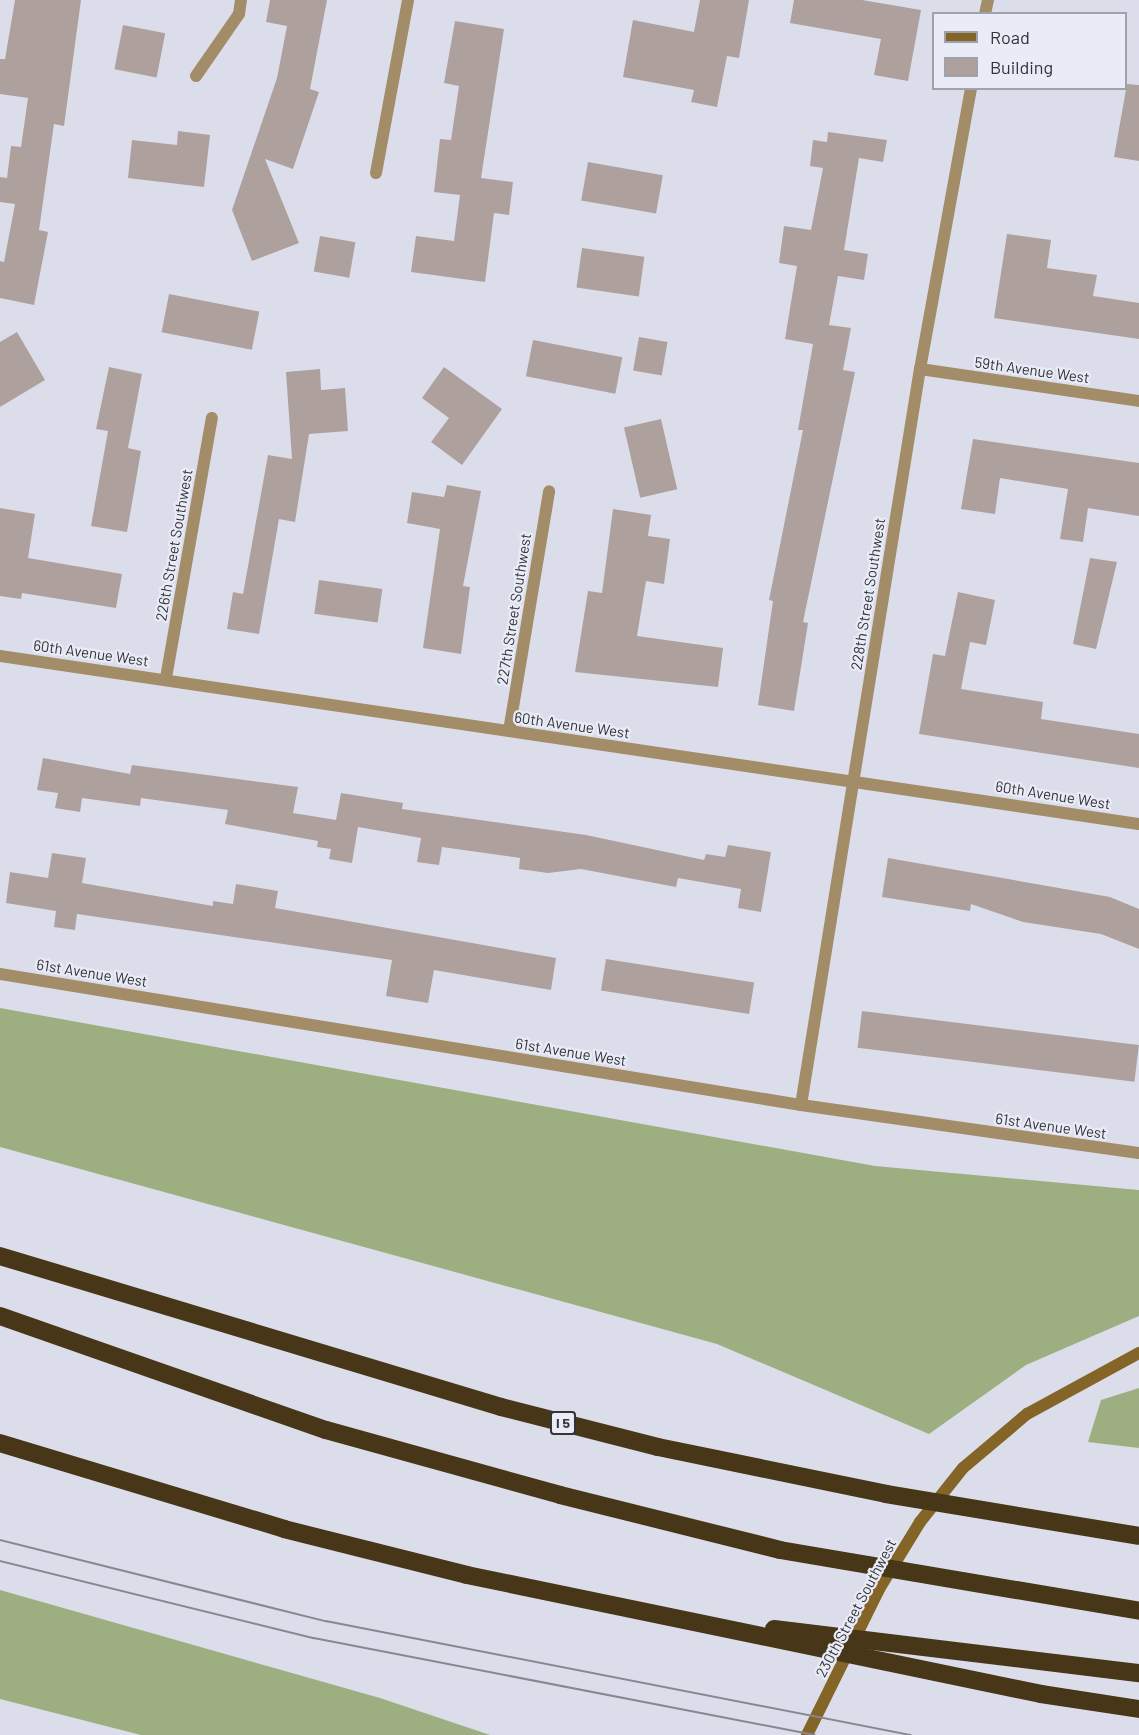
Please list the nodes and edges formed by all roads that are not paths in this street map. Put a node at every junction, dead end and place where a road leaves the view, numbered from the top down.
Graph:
1 (241, 0) edge
2 (408, 0) edge
3 (196, 76) dead end
4 (971, 90) edge
5 (376, 172) dead end
6 (920, 369) junction
7 (1139, 401) edge
8 (212, 418) dead end
9 (549, 491) dead end
10 (0, 656) edge
11 (166, 678) junction
12 (508, 731) junction
13 (853, 779) junction
14 (1139, 824) edge
15 (0, 974) edge
16 (801, 1105) junction
17 (1139, 1153) edge
18 (0, 1256) edge
19 (0, 1316) edge
20 (1139, 1353) edge
21 (0, 1443) edge
22 (1139, 1536) edge
23 (1139, 1611) edge
24 (644, 1613) junction
25 (1139, 1673) edge
26 (1139, 1709) edge
27 (807, 1735) edge

1 - 3 street
2 - 5 street
4 - 6 street, 228th Street Southwest
6 - 7 street, 59th Avenue West
6 - 13 street, 228th Street Southwest
8 - 11 street, 226th Street Southwest
9 - 12 street, 227th Street Southwest
10 - 11 street, 60th Avenue West
11 - 12 street, 60th Avenue West
12 - 13 street, 60th Avenue West
13 - 14 street, 60th Avenue West
13 - 16 street, 228th Street Southwest
15 - 16 street, 61st Avenue West
16 - 17 street, 61st Avenue West
18 - 22 highway, I 5
19 - 23 highway
20 - 27 street, 230th Street Southwest
21 - 24 highway
24 - 25 highway
24 - 26 highway

